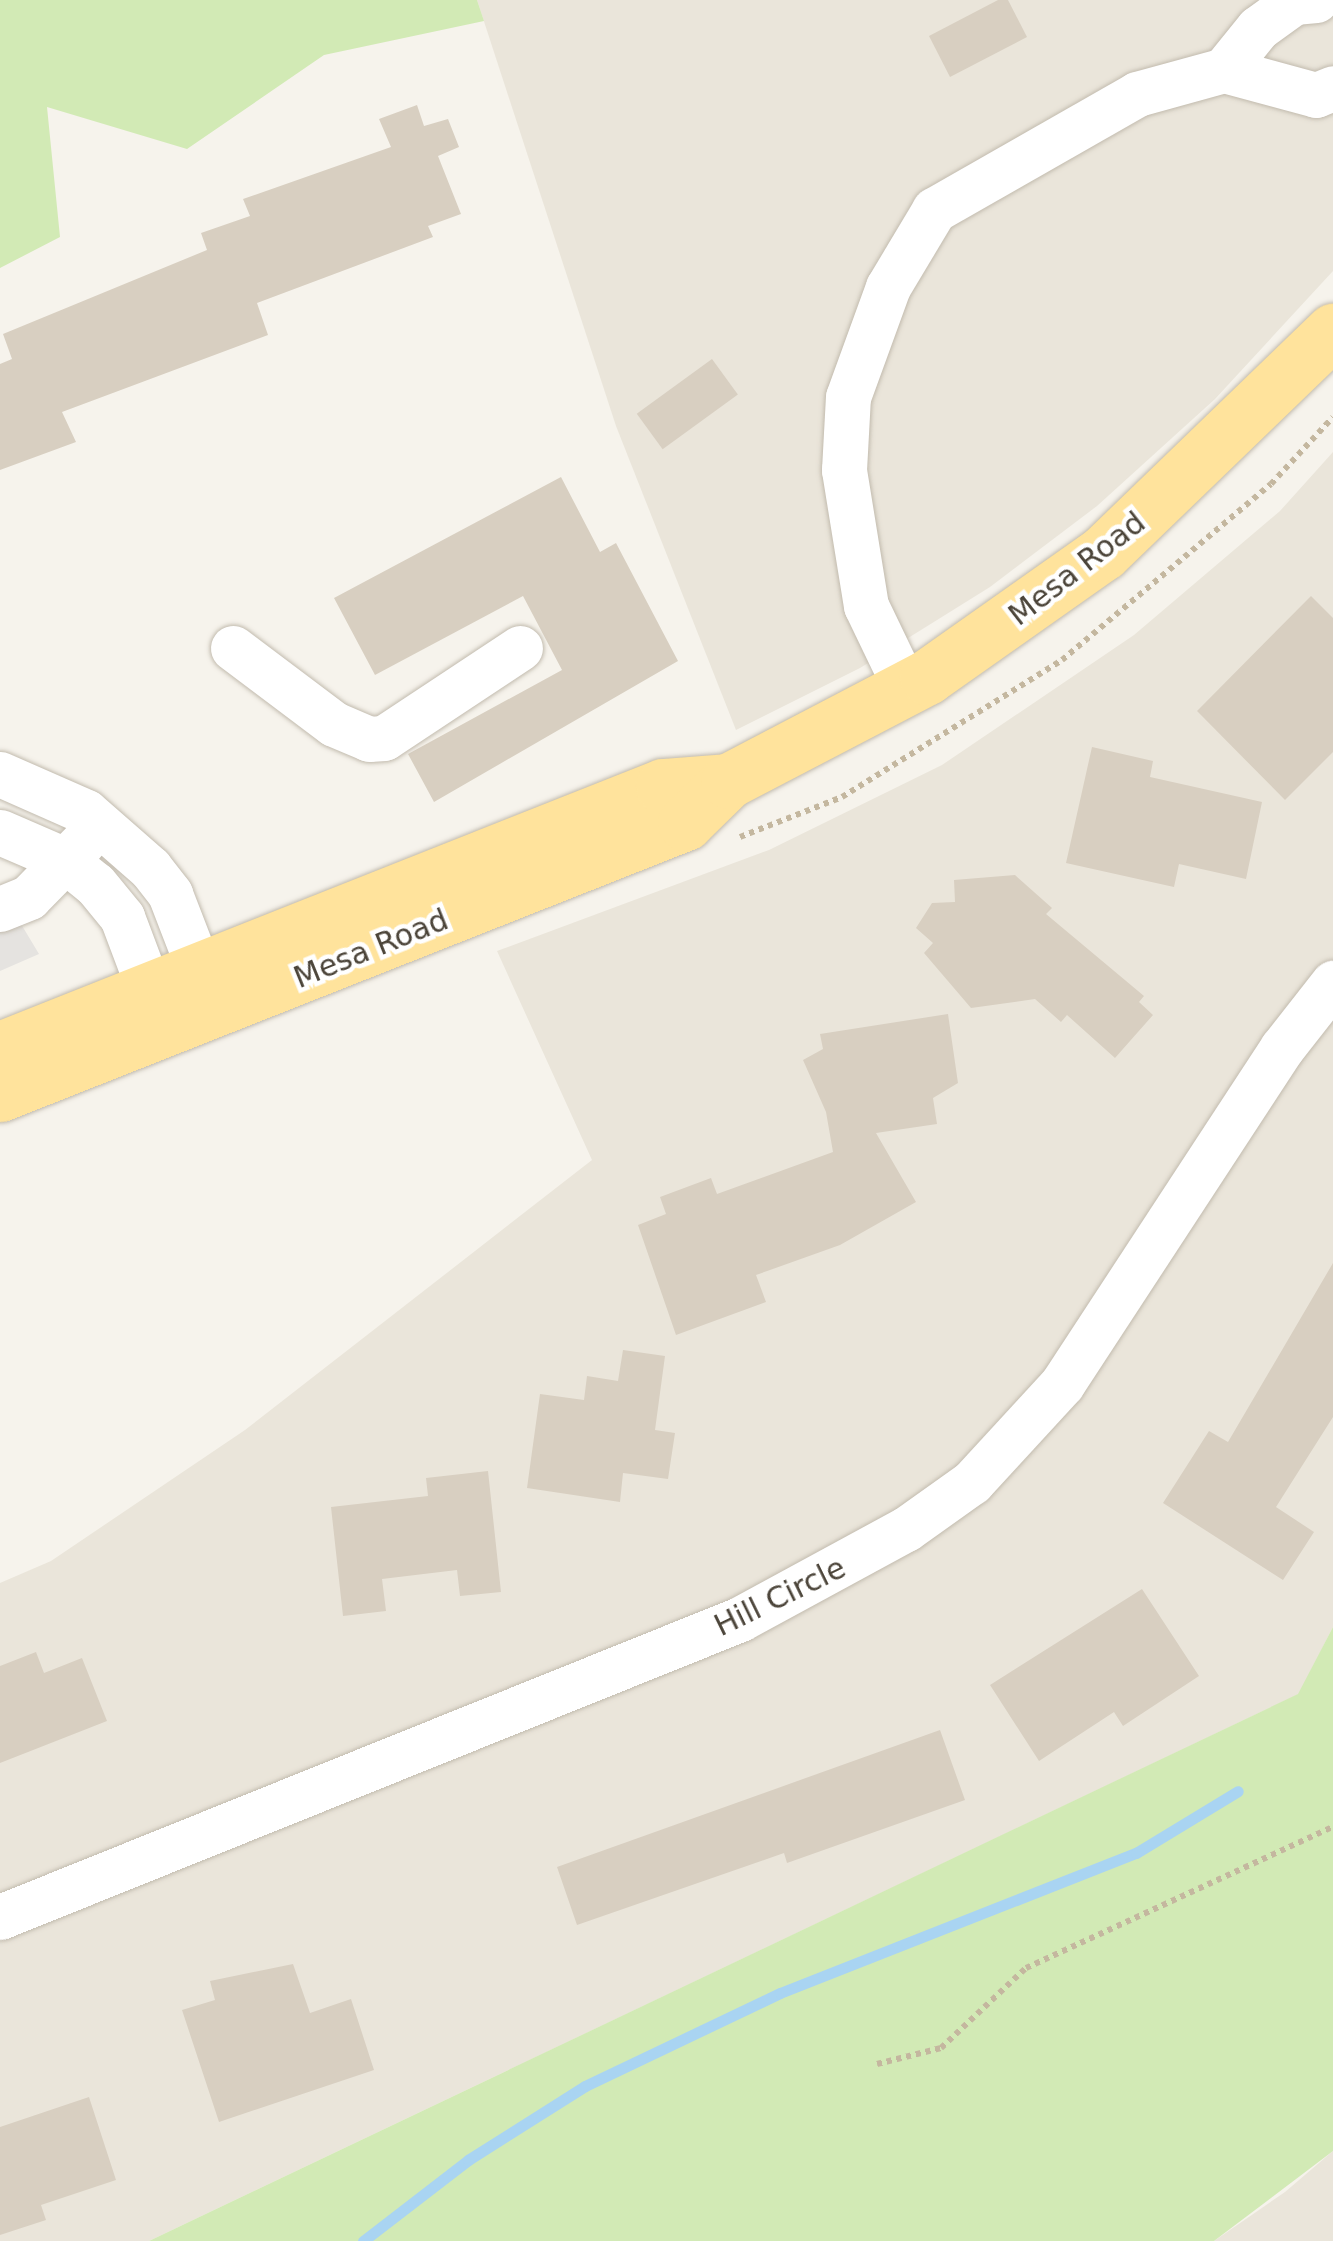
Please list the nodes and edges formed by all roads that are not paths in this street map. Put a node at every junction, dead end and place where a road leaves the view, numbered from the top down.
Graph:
1 (1316, 0) edge
2 (1224, 70) junction
3 (1333, 88) edge
4 (1333, 331) edge
5 (233, 648) dead end
6 (520, 648) dead end
7 (906, 689) junction
8 (0, 774) edge
9 (101, 823) junction
10 (0, 832) edge
11 (65, 860) junction
12 (0, 908) edge
13 (1333, 983) edge
14 (182, 1000) junction
15 (0, 1049) edge
16 (0, 1094) edge
17 (0, 1917) edge

1 - 2 street
2 - 3 street
2 - 7 street
4 - 7 main road, Mesa Road
5 - 6 street
7 - 14 main road, Mesa Road
8 - 9 street
9 - 11 street
9 - 14 street
10 - 11 street
11 - 12 street
11 - 14 street
13 - 17 street, Hill Circle
14 - 15 main road, Mesa Road
14 - 16 main road, Mesa Road

